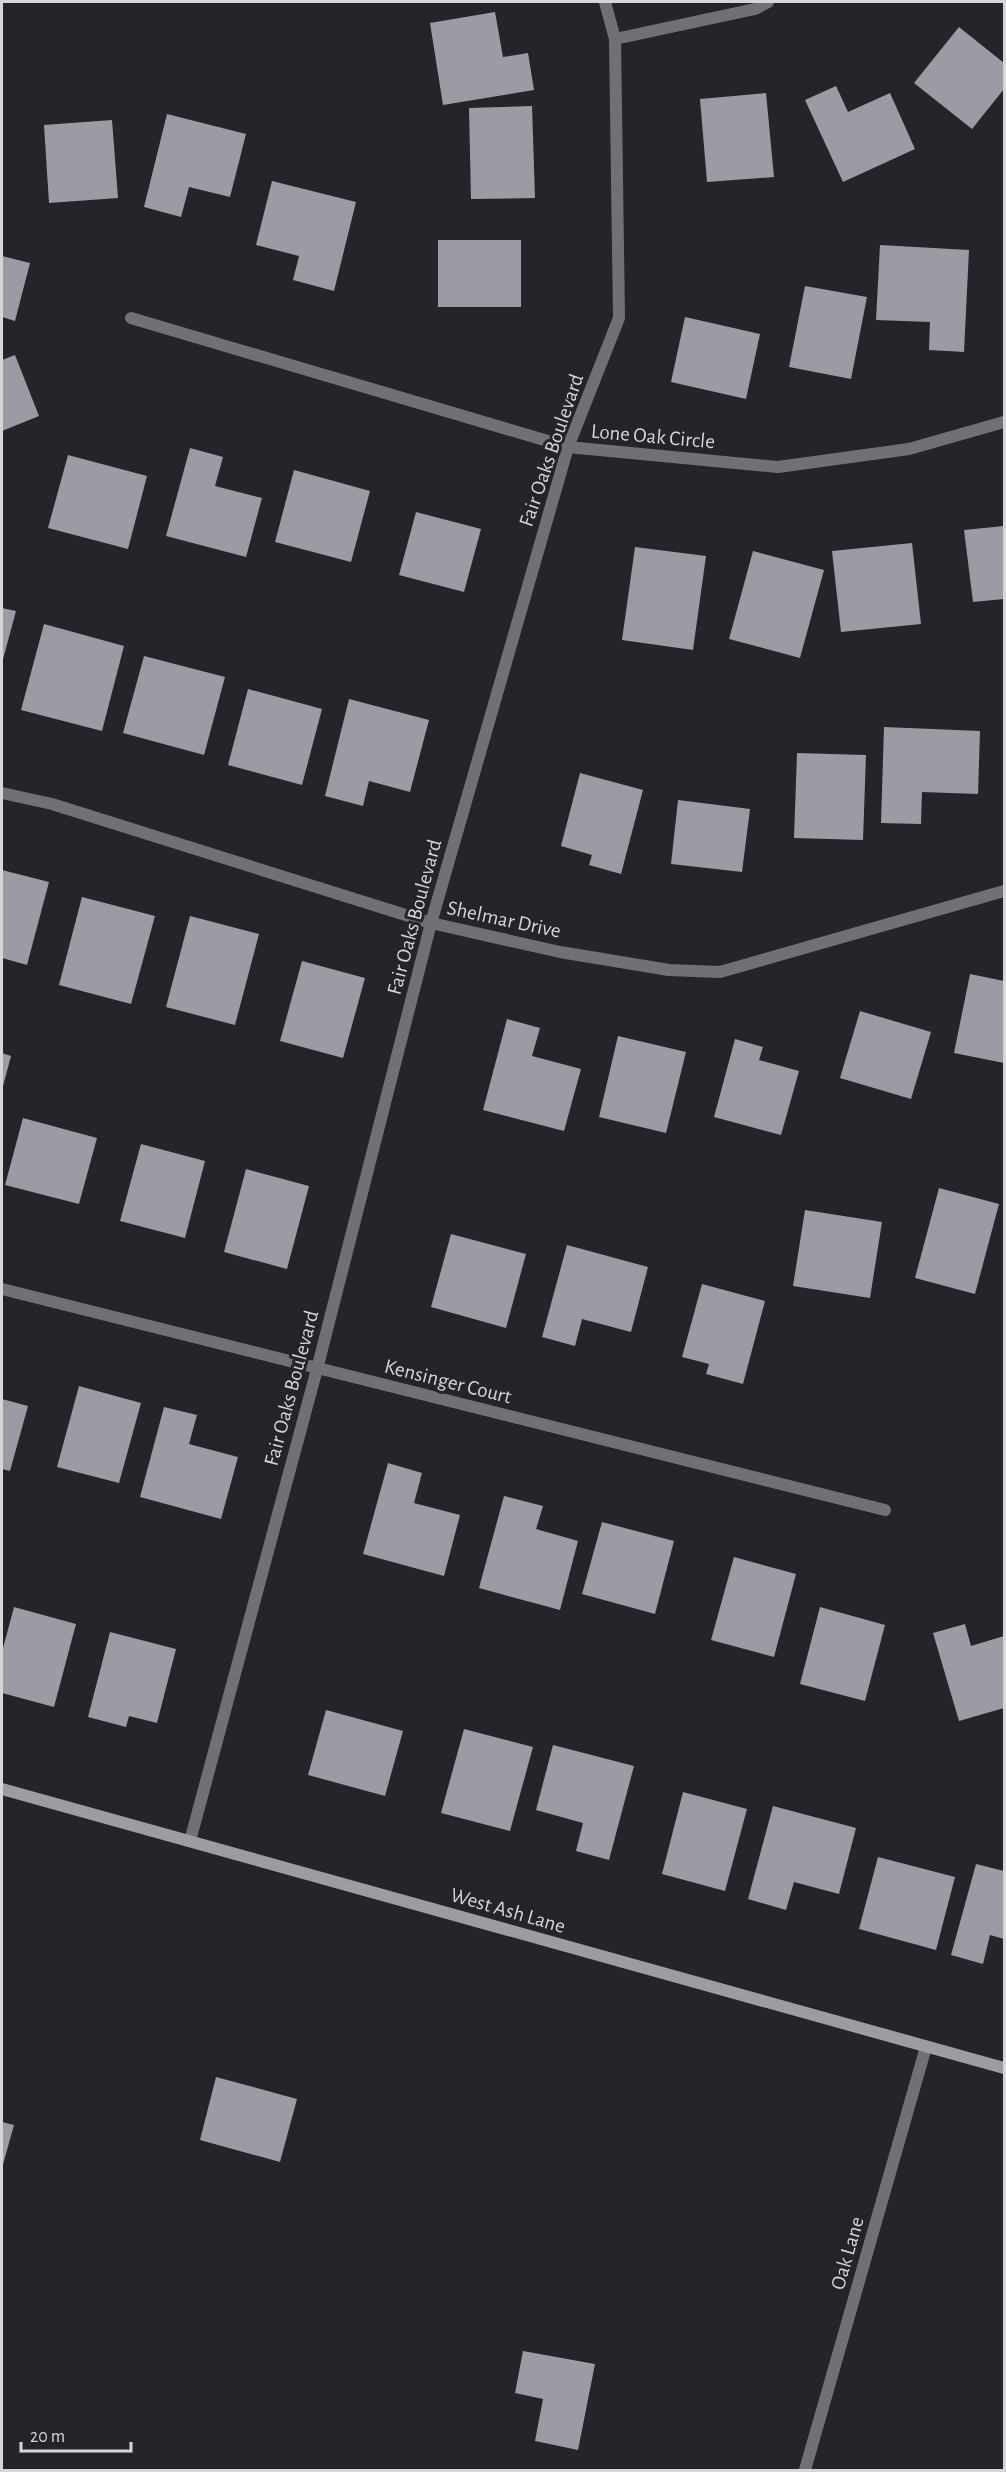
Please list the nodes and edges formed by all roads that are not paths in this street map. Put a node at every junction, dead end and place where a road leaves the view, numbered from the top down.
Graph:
1 (604, 2) edge
2 (768, 2) edge
3 (615, 39) junction
4 (131, 318) dead end
5 (1005, 422) edge
6 (568, 447) junction
7 (2, 793) edge
8 (1005, 891) edge
9 (431, 923) junction
10 (2, 1289) edge
11 (317, 1369) junction
12 (885, 1510) dead end
13 (2, 1789) edge
14 (190, 1841) junction
15 (926, 2046) junction
16 (1005, 2068) edge
17 (806, 2470) edge

1 - 3 street, Fair Oaks Boulevard
2 - 3 street
3 - 6 street, Fair Oaks Boulevard
4 - 6 street, Lone Oak Circle
5 - 6 street, Lone Oak Circle
6 - 9 street, Fair Oaks Boulevard
7 - 9 street, Shelmar Drive
8 - 9 street, Shelmar Drive
9 - 11 street, Fair Oaks Boulevard
10 - 11 street, Kensinger Court
11 - 12 street, Kensinger Court
11 - 14 street, Fair Oaks Boulevard
13 - 14 street, West Ash Lane
14 - 15 street, West Ash Lane
15 - 16 street, West Ash Lane
15 - 17 street, Oak Lane

